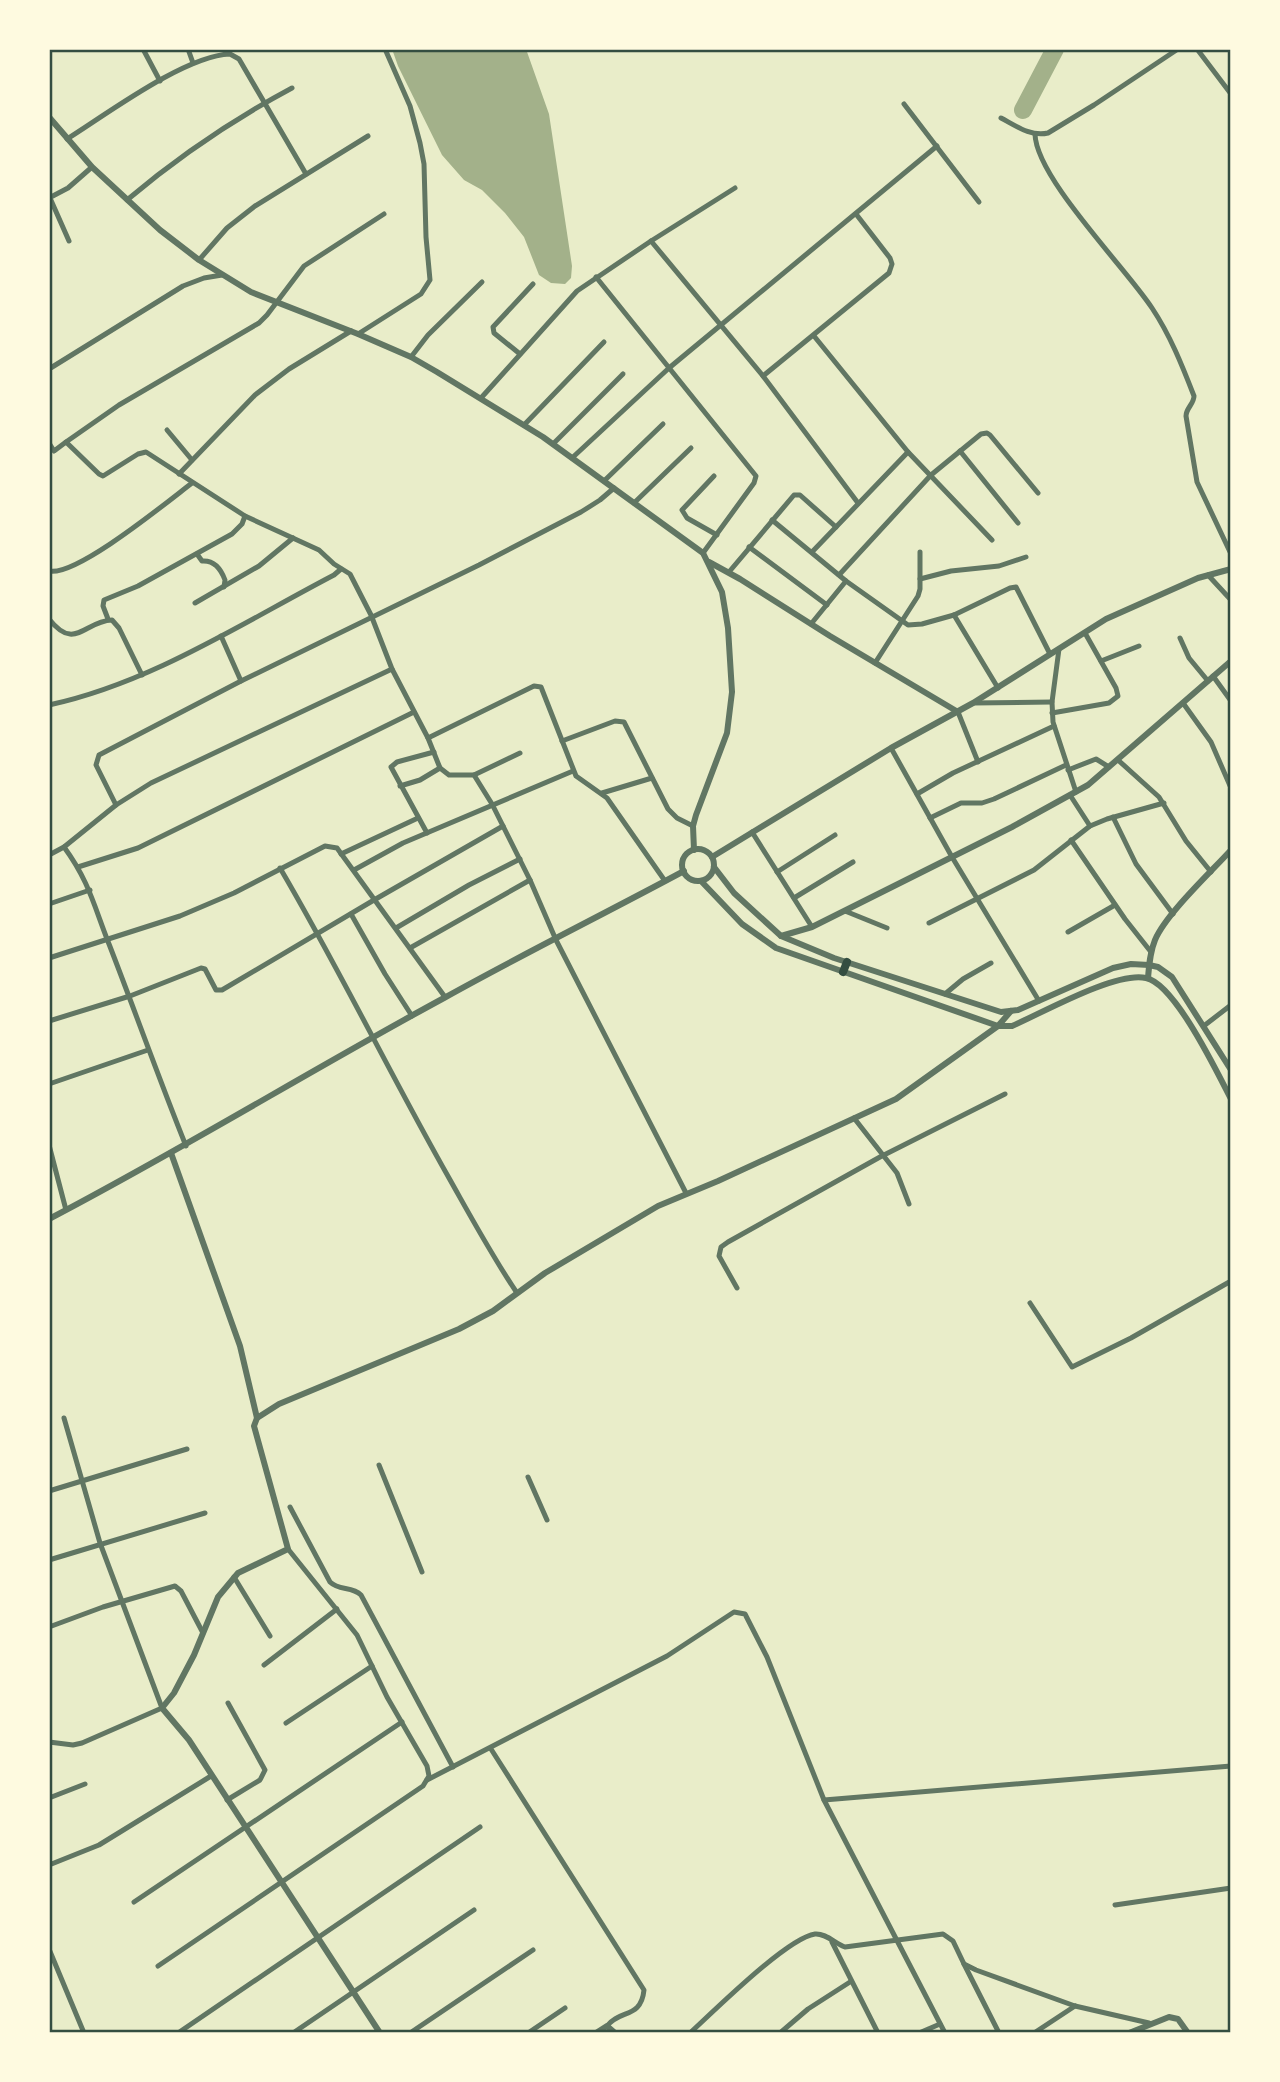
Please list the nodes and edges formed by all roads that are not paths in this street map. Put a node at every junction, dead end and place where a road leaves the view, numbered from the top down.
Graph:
1 (143, 49) edge
2 (188, 49) edge
3 (238, 49) edge
4 (385, 49) edge
5 (1178, 49) edge
6 (1197, 49) edge
7 (230, 54) junction
8 (193, 62) junction
9 (160, 81) junction
10 (292, 88) dead end
11 (1231, 93) edge
12 (264, 103) junction
13 (904, 104) dead end
14 (1001, 118) dead end
15 (50, 120) edge
16 (1035, 134) junction
17 (368, 136) dead end
18 (67, 139) junction
19 (937, 146) junction
20 (92, 167) junction
21 (306, 174) junction
22 (735, 188) dead end
23 (49, 198) edge
24 (127, 200) junction
25 (979, 202) dead end
26 (384, 214) dead end
27 (856, 214) junction
28 (69, 241) dead end
29 (651, 241) junction
30 (198, 260) junction
31 (222, 275) junction
32 (596, 277) junction
33 (482, 282) dead end
34 (533, 284) dead end
35 (278, 303) junction
36 (722, 326) junction
37 (355, 332) junction
38 (814, 336) junction
39 (604, 342) dead end
40 (520, 354) junction
41 (411, 357) junction
42 (669, 368) junction
43 (49, 369) edge
44 (623, 373) dead end
45 (763, 376) junction
46 (481, 398) junction
47 (663, 424) dead end
48 (524, 425) junction
49 (167, 430) dead end
50 (66, 442) junction
51 (49, 443) edge
52 (553, 444) junction
53 (691, 448) dead end
54 (960, 450) junction
55 (908, 452) junction
56 (51, 453) edge
57 (572, 458) junction
58 (192, 460) junction
59 (179, 474) junction
60 (931, 475) junction
61 (714, 476) dead end
62 (604, 481) junction
63 (192, 483) junction
64 (614, 488) junction
65 (1038, 493) dead end
66 (634, 503) junction
67 (858, 503) junction
68 (245, 516) junction
69 (772, 520) junction
70 (1018, 523) dead end
71 (836, 527) junction
72 (717, 535) junction
73 (293, 538) junction
74 (992, 540) dead end
75 (750, 547) junction
76 (701, 551) junction
77 (812, 552) junction
78 (920, 552) dead end
79 (197, 554) junction
80 (1231, 554) edge
81 (1026, 557) dead end
82 (709, 562) junction
83 (341, 569) junction
84 (1231, 569) edge
85 (49, 571) edge
86 (729, 572) junction
87 (839, 575) junction
88 (1208, 575) junction
89 (920, 579) junction
90 (846, 581) junction
91 (223, 587) junction
92 (1231, 600) edge
93 (195, 603) dead end
94 (827, 605) junction
95 (371, 615) junction
96 (954, 615) junction
97 (49, 619) edge
98 (108, 620) junction
99 (902, 622) junction
100 (811, 624) junction
101 (1085, 633) junction
102 (221, 636) junction
103 (1180, 638) dead end
104 (1139, 646) dead end
105 (1059, 649) junction
106 (1050, 654) junction
107 (1101, 661) junction
108 (1231, 661) edge
109 (875, 663) junction
110 (392, 669) junction
111 (142, 675) junction
112 (1211, 678) junction
113 (241, 681) junction
114 (998, 688) junction
115 (1231, 701) edge
116 (1052, 702) junction
117 (973, 703) junction
118 (1183, 703) junction
119 (49, 705) edge
120 (414, 712) junction
121 (958, 712) junction
122 (1052, 713) junction
123 (1054, 726) junction
124 (428, 737) junction
125 (562, 741) junction
126 (891, 748) junction
127 (434, 752) junction
128 (520, 753) dead end
129 (1118, 760) junction
130 (978, 762) junction
131 (1110, 767) junction
132 (440, 768) junction
133 (1067, 768) junction
134 (573, 771) junction
135 (474, 775) junction
136 (652, 778) junction
137 (400, 786) junction
138 (1231, 788) edge
139 (602, 793) junction
140 (917, 794) junction
141 (1073, 794) junction
142 (1164, 803) junction
143 (492, 804) junction
144 (116, 805) junction
145 (1113, 817) junction
146 (418, 818) junction
147 (930, 818) junction
148 (503, 826) junction
149 (693, 826) junction
150 (1090, 827) junction
151 (751, 832) junction
152 (427, 833) junction
153 (835, 835) dead end
154 (1071, 840) junction
155 (64, 847) junction
156 (694, 850) junction
157 (1231, 850) edge
158 (341, 854) junction
159 (49, 855) edge
160 (712, 857) junction
161 (952, 857) junction
162 (520, 859) junction
163 (853, 862) dead end
164 (78, 867) junction
165 (714, 867) junction
166 (280, 869) junction
167 (354, 870) junction
168 (684, 871) junction
169 (777, 872) junction
170 (1211, 873) junction
171 (530, 880) junction
172 (665, 881) junction
173 (701, 881) junction
174 (90, 890) junction
175 (734, 893) junction
176 (794, 898) junction
177 (976, 899) junction
178 (374, 900) junction
179 (49, 904) edge
180 (1115, 905) junction
181 (724, 906) junction
182 (845, 911) junction
183 (351, 914) junction
184 (1173, 914) junction
185 (929, 923) dead end
186 (813, 927) junction
187 (396, 928) junction
188 (887, 928) dead end
189 (1068, 932) dead end
190 (319, 934) junction
191 (781, 936) junction
192 (107, 940) junction
193 (556, 940) junction
194 (410, 948) junction
195 (1151, 952) junction
196 (49, 958) edge
197 (847, 962) junction
198 (991, 963) dead end
199 (1149, 965) junction
200 (843, 972) junction
201 (1148, 978) junction
202 (945, 994) junction
203 (130, 996) junction
204 (445, 997) junction
205 (1039, 1001) junction
206 (1231, 1005) edge
207 (1011, 1011) junction
208 (412, 1016) junction
209 (49, 1021) edge
210 (1205, 1025) junction
211 (998, 1026) junction
212 (372, 1038) junction
213 (148, 1050) junction
214 (1231, 1070) edge
215 (49, 1084) edge
216 (1005, 1094) dead end
217 (1231, 1099) edge
218 (854, 1118) junction
219 (49, 1145) edge
220 (186, 1146) junction
221 (171, 1153) junction
222 (884, 1155) junction
223 (686, 1194) junction
224 (909, 1204) dead end
225 (66, 1210) junction
226 (49, 1219) edge
227 (1231, 1281) edge
228 (737, 1288) dead end
229 (517, 1293) junction
230 (1030, 1303) dead end
231 (64, 1418) dead end
232 (257, 1418) junction
233 (187, 1449) dead end
234 (379, 1465) dead end
235 (528, 1477) dead end
236 (82, 1481) junction
237 (49, 1491) edge
238 (290, 1507) dead end
239 (205, 1513) dead end
240 (547, 1520) dead end
241 (100, 1544) junction
242 (288, 1549) junction
243 (49, 1560) edge
244 (422, 1572) dead end
245 (234, 1577) junction
246 (122, 1602) junction
247 (337, 1609) junction
248 (49, 1628) edge
249 (203, 1633) junction
250 (270, 1636) dead end
251 (264, 1665) dead end
252 (372, 1666) junction
253 (228, 1703) dead end
254 (162, 1708) junction
255 (402, 1722) junction
256 (286, 1723) dead end
257 (49, 1742) edge
258 (491, 1749) junction
259 (1231, 1766) edge
260 (453, 1767) junction
261 (211, 1776) junction
262 (427, 1780) junction
263 (85, 1784) dead end
264 (49, 1798) edge
265 (227, 1800) junction
266 (824, 1800) junction
267 (480, 1827) dead end
268 (246, 1828) junction
269 (49, 1865) edge
270 (282, 1883) junction
271 (1231, 1888) edge
272 (134, 1902) dead end
273 (1115, 1905) dead end
274 (474, 1910) dead end
275 (317, 1937) junction
276 (897, 1938) junction
277 (832, 1942) junction
278 (49, 1949) edge
279 (533, 1950) dead end
280 (964, 1964) junction
281 (158, 1966) dead end
282 (850, 1982) junction
283 (353, 1991) junction
284 (1075, 2006) junction
285 (565, 2008) dead end
286 (940, 2024) junction
287 (1149, 2024) junction
288 (607, 2026) junction
289 (85, 2033) edge
290 (178, 2033) edge
291 (293, 2033) edge
292 (380, 2033) edge
293 (410, 2033) edge
294 (528, 2033) edge
295 (596, 2033) edge
296 (615, 2033) edge
297 (690, 2033) edge
298 (780, 2033) edge
299 (878, 2033) edge
300 (919, 2033) edge
301 (945, 2033) edge
302 (999, 2033) edge
303 (1034, 2033) edge
304 (1131, 2033) edge
305 (1188, 2033) edge

1 - 9 street
2 - 8 street
3 - 7 street
4 - 37 street
5 - 16 street
6 - 11 street
7 - 8 street
7 - 12 street
8 - 9 street
9 - 18 street
10 - 12 street
12 - 21 street
12 - 24 street
13 - 19 street
14 - 16 street
15 - 18 street
16 - 80 street
17 - 21 street
18 - 20 street
19 - 25 street
19 - 27 street
20 - 23 street
20 - 24 street
21 - 30 street
22 - 29 street
23 - 28 street
24 - 30 street
26 - 35 street
27 - 36 street
27 - 38 street
29 - 32 street
29 - 36 street
30 - 31 street
31 - 35 street
31 - 43 street
32 - 40 street
32 - 42 street
33 - 41 street
34 - 40 street
35 - 37 street
35 - 50 street
36 - 42 street
36 - 45 street
37 - 41 street
37 - 58 street
38 - 45 street
38 - 55 street
39 - 48 street
40 - 46 street
41 - 46 street
42 - 57 street
42 - 72 street
44 - 52 street
45 - 67 street
46 - 48 street
47 - 62 street
48 - 52 street
49 - 58 street
50 - 56 street
50 - 59 street
51 - 56 street
52 - 57 street
53 - 66 street
54 - 60 street
54 - 65 street
54 - 70 street
55 - 60 street
55 - 67 street
57 - 62 street
58 - 59 street
59 - 63 street
60 - 74 street
60 - 87 street
61 - 72 street
62 - 64 street
63 - 68 street
63 - 85 street
64 - 66 street
64 - 95 street
66 - 76 street
67 - 71 street
68 - 73 street
68 - 79 street
69 - 71 street
69 - 75 street
69 - 77 street
71 - 77 street
72 - 76 street
73 - 83 street
73 - 91 street
75 - 86 street
75 - 94 street
76 - 82 street
77 - 87 street
78 - 89 street
79 - 91 street
79 - 98 street
81 - 89 street
82 - 86 street
82 - 149 street
83 - 95 street
83 - 102 street
84 - 88 street
86 - 100 street
87 - 90 street
88 - 92 street
88 - 101 street
89 - 99 street
90 - 94 street
90 - 99 street
91 - 93 street
94 - 100 street
95 - 110 street
95 - 113 street
96 - 99 street
96 - 106 street
96 - 114 street
97 - 98 street
98 - 111 street
99 - 109 street
100 - 109 street
101 - 105 street
101 - 107 street
102 - 111 street
102 - 113 street
103 - 112 street
104 - 107 street
105 - 106 street
105 - 116 street
106 - 114 street
107 - 122 street
108 - 112 street
109 - 121 street
110 - 120 street
110 - 144 street
111 - 119 street
112 - 115 street
112 - 118 street
113 - 144 street
114 - 117 street
116 - 117 street
116 - 122 street
117 - 121 street
118 - 129 street
118 - 138 street
120 - 124 street
120 - 164 street
121 - 126 street
121 - 130 street
122 - 123 street
123 - 130 street
123 - 133 street
124 - 125 street
124 - 127 street
125 - 134 street
125 - 136 street
126 - 140 street
126 - 151 street
127 - 132 street
127 - 137 street
128 - 135 street
129 - 131 street
129 - 142 street
130 - 140 street
131 - 133 street
131 - 141 street
132 - 135 street
132 - 137 street
133 - 141 street
133 - 147 street
134 - 139 street
134 - 143 street
135 - 143 street
136 - 139 street
136 - 149 street
137 - 146 street
139 - 172 street
140 - 147 street
141 - 150 street
141 - 161 street
142 - 145 street
142 - 170 street
143 - 148 street
143 - 152 street
144 - 155 street
145 - 150 street
145 - 184 street
146 - 152 street
146 - 158 street
147 - 161 street
148 - 162 street
148 - 178 street
149 - 156 street
150 - 154 street
151 - 160 street
151 - 169 street
152 - 167 street
153 - 169 street
154 - 177 street
154 - 180 street
155 - 159 street
155 - 164 street
156 - 160 street
156 - 168 street
157 - 170 street
158 - 166 street
158 - 167 street
160 - 165 street
161 - 177 street
161 - 182 street
162 - 171 street
162 - 187 street
163 - 176 street
164 - 174 street
165 - 173 street
165 - 175 street
166 - 190 street
166 - 192 street
167 - 178 street
168 - 172 street
168 - 173 street
169 - 176 street
170 - 184 street
171 - 193 street
171 - 194 street
172 - 193 street
173 - 181 street
174 - 179 street
174 - 192 street
175 - 181 street
175 - 191 street
176 - 186 street
177 - 185 street
177 - 205 street
178 - 183 street
178 - 187 street
180 - 189 street
180 - 195 street
181 - 200 street
182 - 186 street
182 - 188 street
183 - 190 street
183 - 208 street
184 - 195 street
186 - 191 street
187 - 194 street
190 - 203 street
190 - 212 street
191 - 197 street
192 - 196 street
192 - 203 street
193 - 204 street
193 - 223 street
194 - 204 street
195 - 199 street
197 - 200 main road
197 - 202 street
198 - 202 street
199 - 201 street
199 - 205 street
199 - 210 street
200 - 211 street
201 - 211 street
201 - 217 street
202 - 207 street
203 - 209 street
203 - 213 street
204 - 208 street
205 - 207 street
206 - 210 street
207 - 211 street
208 - 212 street
210 - 214 street
211 - 218 street
212 - 220 street
212 - 229 street
213 - 215 street
213 - 220 street
216 - 222 street
218 - 222 street
218 - 223 street
219 - 225 street
220 - 221 street
221 - 225 street
221 - 232 street
222 - 224 street
222 - 228 street
223 - 229 street
225 - 226 street
227 - 230 street
229 - 232 street
231 - 236 street
232 - 242 street
233 - 236 street
234 - 244 street
235 - 240 street
236 - 237 street
236 - 241 street
238 - 260 street
239 - 241 street
241 - 243 street
241 - 246 street
242 - 245 street
242 - 247 street
245 - 249 street
245 - 250 street
246 - 248 street
246 - 249 street
246 - 254 street
247 - 251 street
247 - 252 street
249 - 254 street
252 - 255 street
252 - 256 street
253 - 265 street
254 - 257 street
254 - 261 street
255 - 262 street
255 - 268 street
258 - 260 street
258 - 266 street
258 - 288 street
259 - 266 street
260 - 262 street
261 - 265 street
261 - 269 street
262 - 270 street
263 - 264 street
265 - 268 street
266 - 276 street
267 - 275 street
268 - 270 street
268 - 272 street
270 - 275 street
270 - 281 street
271 - 273 street
274 - 283 street
275 - 283 street
275 - 290 street
276 - 277 street
276 - 280 street
276 - 286 street
277 - 282 street
277 - 297 street
278 - 289 street
279 - 293 street
280 - 284 street
280 - 302 street
282 - 298 street
282 - 299 street
283 - 291 street
283 - 292 street
284 - 287 street
284 - 303 street
285 - 294 street
286 - 300 street
286 - 301 street
287 - 304 street
287 - 305 street
288 - 295 street
288 - 296 street

